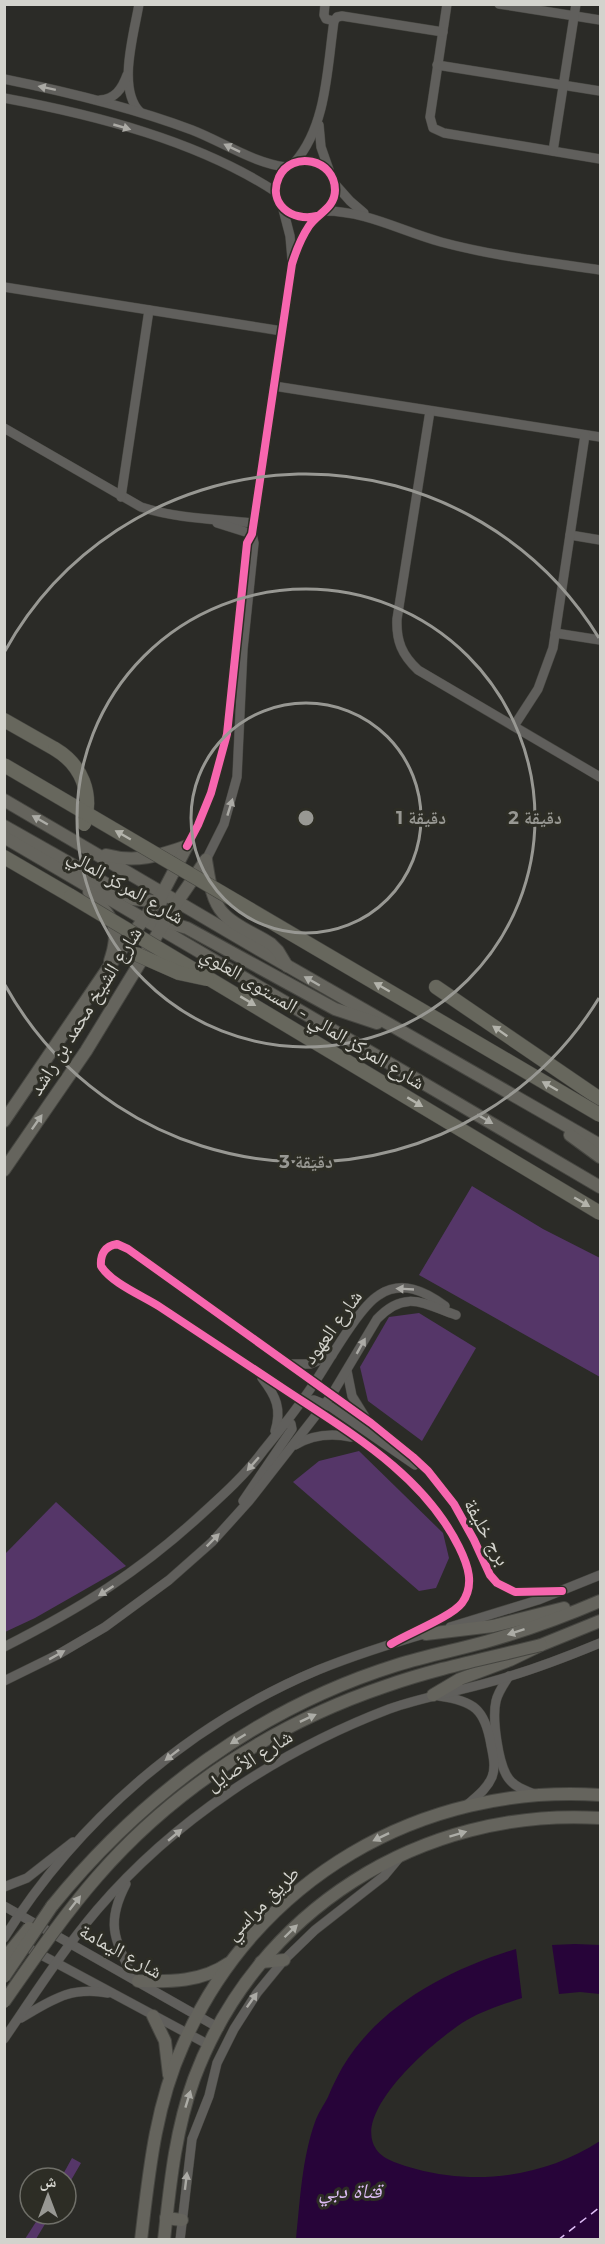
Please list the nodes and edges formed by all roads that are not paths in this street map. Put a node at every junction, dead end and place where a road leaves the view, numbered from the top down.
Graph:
1 (139, 4) edge
2 (325, 4) edge
3 (447, 4) edge
4 (500, 4) edge
5 (576, 4) edge
6 (574, 16) junction
7 (600, 20) edge
8 (334, 21) junction
9 (443, 32) junction
10 (438, 65) junction
11 (129, 67) junction
12 (4, 79) edge
13 (564, 85) junction
14 (600, 91) edge
15 (4, 98) edge
16 (96, 100) junction
17 (141, 113) junction
18 (319, 120) junction
19 (553, 151) junction
20 (600, 159) edge
21 (291, 165) junction
22 (332, 178) junction
23 (276, 192) junction
24 (284, 209) junction
25 (321, 214) junction
26 (369, 217) junction
27 (292, 264) junction
28 (600, 270) edge
29 (4, 287) edge
30 (149, 310) junction
31 (282, 331) junction
32 (274, 386) junction
33 (430, 411) junction
34 (4, 428) edge
35 (585, 435) junction
36 (600, 438) edge
37 (122, 497) junction
38 (213, 521) junction
39 (254, 524) junction
40 (252, 534) junction
41 (570, 535) junction
42 (600, 540) edge
43 (555, 633) junction
44 (600, 640) edge
45 (4, 720) edge
46 (514, 726) junction
47 (4, 765) edge
48 (600, 777) edge
49 (4, 800) edge
50 (84, 824) dead end
51 (4, 826) edge
52 (4, 837) edge
53 (186, 846) junction
54 (94, 851) junction
55 (4, 857) edge
56 (206, 860) junction
57 (141, 880) junction
58 (80, 882) junction
59 (159, 898) junction
60 (133, 899) junction
61 (177, 902) junction
62 (144, 919) junction
63 (163, 925) junction
64 (181, 925) junction
65 (175, 937) junction
66 (136, 954) dead end
67 (214, 961) junction
68 (288, 967) junction
69 (108, 968) junction
70 (132, 978) junction
71 (213, 980) junction
72 (436, 987) dead end
73 (392, 1027) junction
74 (600, 1099) edge
75 (521, 1101) junction
76 (600, 1115) edge
77 (4, 1121) edge
78 (600, 1145) edge
79 (600, 1157) edge
80 (4, 1170) edge
81 (600, 1187) edge
82 (600, 1214) edge
83 (334, 1353) junction
84 (285, 1363) junction
85 (257, 1371) junction
86 (347, 1371) junction
87 (314, 1384) junction
88 (328, 1400) junction
89 (302, 1401) junction
90 (319, 1412) junction
91 (284, 1423) junction
92 (370, 1424) junction
93 (274, 1437) junction
94 (359, 1440) junction
95 (292, 1446) junction
96 (428, 1471) junction
97 (234, 1519) junction
98 (600, 1575) edge
99 (562, 1591) junction
100 (599, 1602) edge
101 (600, 1622) edge
102 (426, 1634) junction
103 (600, 1643) edge
104 (391, 1644) junction
105 (541, 1645) junction
106 (4, 1647) edge
107 (509, 1676) junction
108 (4, 1681) edge
109 (434, 1695) junction
110 (537, 1795) junction
111 (600, 1795) edge
112 (467, 1805) junction
113 (600, 1818) edge
114 (80, 1838) junction
115 (400, 1855) junction
116 (132, 1874) junction
117 (4, 1887) edge
118 (4, 1905) edge
119 (52, 1906) junction
120 (20, 1914) junction
121 (5, 1936) edge
122 (71, 1944) junction
123 (235, 1958) junction
124 (4, 1959) edge
125 (284, 1960) junction
126 (261, 1962) junction
127 (57, 1963) junction
128 (4, 1977) edge
129 (136, 1980) junction
130 (116, 1995) junction
131 (4, 2001) edge
132 (153, 2016) junction
133 (198, 2016) junction
134 (17, 2020) junction
135 (219, 2028) junction
136 (188, 2034) junction
137 (4, 2038) edge
138 (209, 2045) junction
139 (170, 2081) junction
140 (166, 2218) junction
141 (182, 2220) junction
142 (141, 2240) edge
143 (164, 2240) edge
144 (180, 2240) edge

1 - 11 street
2 - 8 street
3 - 9 street
4 - 6 street
5 - 6 street
6 - 7 street
6 - 13 street
8 - 9 street
8 - 18 street
9 - 10 street
10 - 13 street
10 - 19 street
11 - 16 street
11 - 17 street
16 -> 12 street
13 - 14 street
13 - 19 street
15 -> 23 street
16 - 17 street
21 -> 17 street
18 - 21 street
18 - 22 street
19 - 20 street
21 - 22 street
21 - 23 street
22 - 25 street
22 - 26 street
23 - 24 street
24 - 25 street
24 - 27 street
25 - 26 street
25 - 27 street
26 - 28 street
27 - 31 street
29 - 30 street
30 - 31 street
30 - 37 street
31 - 32 street
32 - 33 street
32 - 39 street
33 - 35 street
33 - 46 street
34 - 37 street
35 - 36 street
35 - 41 street
37 - 38 street
38 - 39 street
38 - 40 street
39 - 40 street
40 - 53 street
56 -> 40 street
41 - 42 street
41 - 43 street
43 - 44 street
43 - 46 street
45 - 50 highway, bridge
46 - 48 street
76 -> 47 highway, bridge
54 -> 49 main road, شارع المركز المالي
51 - 60 main road
52 - 58 main road, شارع المركز المالي
53 - 54 main road
53 - 59 main road, شارع الشيخ محمد بن راشد
54 - 57 main road, شارع المركز المالي
55 - 71 highway, شارع المركز المالي - المستوى العلوي, bridge
56 - 61 main road, شارع الشيخ محمد بن راشد
56 - 68 main road
57 - 59 main road, شارع المركز المالي
57 - 60 main road
58 - 62 main road, شارع المركز المالي
58 - 69 main road
59 - 60 main road
59 - 61 main road, شارع المركز المالي
59 - 62 main road, شارع الشيخ محمد بن راشد
61 - 63 main road, شارع الشيخ محمد بن راشد
61 - 68 main road, شارع المركز المالي
62 - 63 main road
62 - 69 main road, شارع الشيخ محمد بن راشد
63 - 64 main road
63 - 65 main road, شارع المركز المالي
63 - 70 main road, شارع الشيخ محمد بن راشد
64 - 65 main road
64 - 73 main road
65 - 67 main road, شارع المركز المالي
66 - 71 highway, bridge
67 - 70 main road
67 -> 81 main road, شارع المركز المالي
73 -> 68 main road, شارع المركز المالي
69 - 77 main road, شارع الشيخ محمد بن راشد
80 -> 70 main road, شارع الشيخ محمد بن راشد
71 -> 82 highway, شارع المركز المالي - المستوى العلوي, bridge
74 -> 72 highway
73 - 75 main road, شارع المركز المالي
75 - 78 main road, شارع المركز المالي
75 - 79 main road
83 - 84 street
86 -> 83 street, شارع العهود
83 - 87 street, شارع العهود
84 - 85 street, برج خليفة
84 - 87 street, برج خليفة
85 - 89 street
85 - 93 street
86 - 88 street, شارع العهود
86 - 92 street
87 - 88 street, برج خليفة
87 - 89 street, شارع العهود
88 - 89 street
88 - 90 street, شارع العهود
88 - 92 street, برج خليفة
88 - 96 street
89 - 90 street
89 - 91 street, شارع العهود
90 - 94 street
90 - 95 street, شارع العهود
91 - 93 street, شارع العهود
91 - 97 street
92 - 96 street, برج خليفة
93 -> 106 street, شارع العهود
94 - 95 street
94 - 104 street
95 - 97 street, شارع العهود
96 - 99 street, برج خليفة
108 -> 97 street, شارع العهود
98 - 99 street
99 - 102 street
100 - 102 main road
100 -> 119 main road, شارع الأصايل
101 - 105 main road, شارع الأصايل
102 - 104 street
103 - 107 street, شارع الأصايل
104 -> 114 street
105 - 109 main road
131 -> 105 main road, شارع الأصايل, bridge
107 - 109 street, شارع الأصايل
107 - 110 street
109 - 112 street
116 -> 109 street, شارع الأصايل
110 - 111 main road, طريق مراسي
110 - 112 main road, طريق مراسي
112 -> 123 main road, طريق مراسي
115 -> 113 main road, طريق مراسي
114 - 117 street
114 - 120 street
115 - 125 street
126 -> 115 main road, طريق مراسي
116 - 122 street, شارع الأصايل
116 - 129 street
118 - 120 street, شارع اليمامة
119 - 124 main road, bridge
119 - 128 main road, شارع الأصايل, bridge
120 - 121 street
120 - 122 street, شارع اليمامة
121 - 127 street, شارع اليمامة
122 - 127 street, شارع الأصايل
122 - 129 street, شارع اليمامة
123 - 129 main road
123 - 133 main road, طريق مراسي
125 - 126 main road
141 -> 125 street
126 - 135 main road, طريق مراسي
127 - 130 street, شارع اليمامة
127 - 134 street, شارع الأصايل
129 - 133 street, شارع اليمامة
130 - 132 street, شارع اليمامة
130 - 134 street
132 - 136 street, شارع اليمامة
132 - 139 main road
133 - 135 street, شارع اليمامة
133 - 136 main road, طريق مراسي
134 - 137 street, شارع الأصايل
135 - 138 main road, طريق مراسي
136 - 138 street, شارع اليمامة
136 - 139 main road, طريق مراسي
140 -> 138 main road, طريق مراسي
139 - 142 main road, طريق مراسي
140 - 141 main road
140 - 143 main road, طريق مراسي
141 - 144 street

